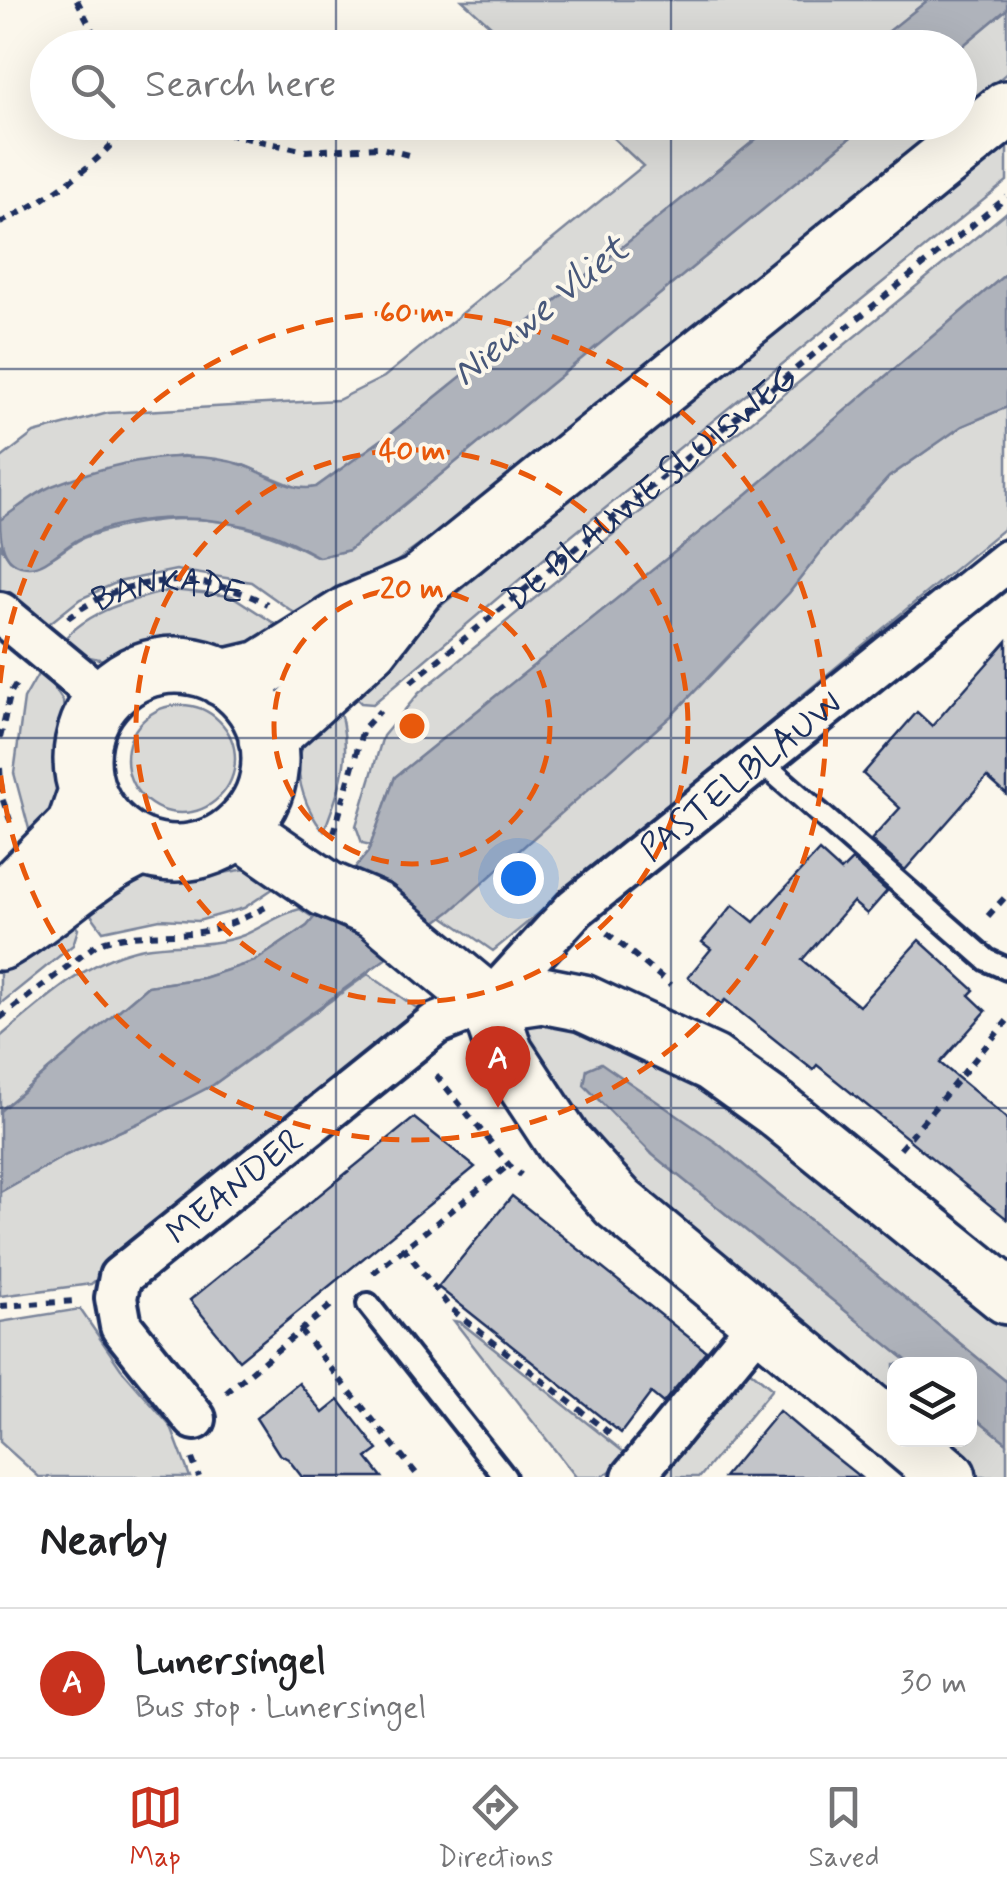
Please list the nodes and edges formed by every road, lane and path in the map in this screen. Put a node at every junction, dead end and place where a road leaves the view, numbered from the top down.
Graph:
1 (77, 0) edge
2 (92, 30) edge
3 (1007, 109) edge
4 (977, 133) edge
5 (116, 140) edge
6 (253, 140) edge
7 (969, 140) edge
8 (412, 156) dead end
9 (1007, 196) edge
10 (0, 223) edge
11 (1007, 561) edge
12 (0, 613) edge
13 (39, 645) junction
14 (325, 658) junction
15 (223, 678) junction
16 (405, 687) dead end
17 (104, 698) junction
18 (390, 700) dead end
19 (364, 729) junction
20 (0, 738) edge
21 (268, 739) junction
22 (759, 760) junction
23 (87, 791) junction
24 (250, 814) junction
25 (142, 847) junction
26 (326, 869) junction
27 (0, 902) edge
28 (0, 942) edge
29 (1007, 968) edge
30 (469, 988) junction
31 (0, 1018) edge
32 (1007, 1021) edge
33 (890, 1161) dead end
34 (403, 1247) dead end
35 (1007, 1296) edge
36 (116, 1298) junction
37 (368, 1304) dead end
38 (0, 1306) edge
39 (762, 1320) junction
40 (300, 1330) dead end
41 (194, 1419) dead end
42 (887, 1426) edge
43 (912, 1447) edge
44 (639, 1469) edge
45 (419, 1477) edge
46 (505, 1477) edge
47 (948, 1477) edge

1 - 2 path
3 - 4 main road, DE BLAUWE SLUISWEG
5 - 10 path
6 - 8 path
7 - 14 main road, DE BLAUWE SLUISWEG
9 - 16 path, DE BLAUWE SLUISWEG
11 - 22 street, PASTELBLAUW
12 - 13 street, BANKADE
13 - 14 path, BANKADE
13 - 17 street, BANKADE
13 - 20 path, BANKADE
14 - 15 main road, DE BLAUWE SLUISWEG
14 - 19 path, BANKADE
14 - 21 main road, DE BLAUWE SLUISWEG
15 - 17 main road
15 - 21 main road
17 - 23 main road
18 - 19 path
19 - 26 path
21 - 24 main road
22 - 29 lane
22 - 30 street, PASTELBLAUW
23 - 25 main road
23 - 27 main road
24 - 25 main road
24 - 26 main road
25 - 28 main road
26 - 30 main road
26 - 31 path
30 - 35 main road
30 - 36 street, MEANDER
30 - 39 main road
32 - 33 path
34 - 44 path
36 - 38 path
36 - 41 street
37 - 46 lane
39 - 42 main road
39 - 44 street
40 - 45 path
43 - 47 main road

